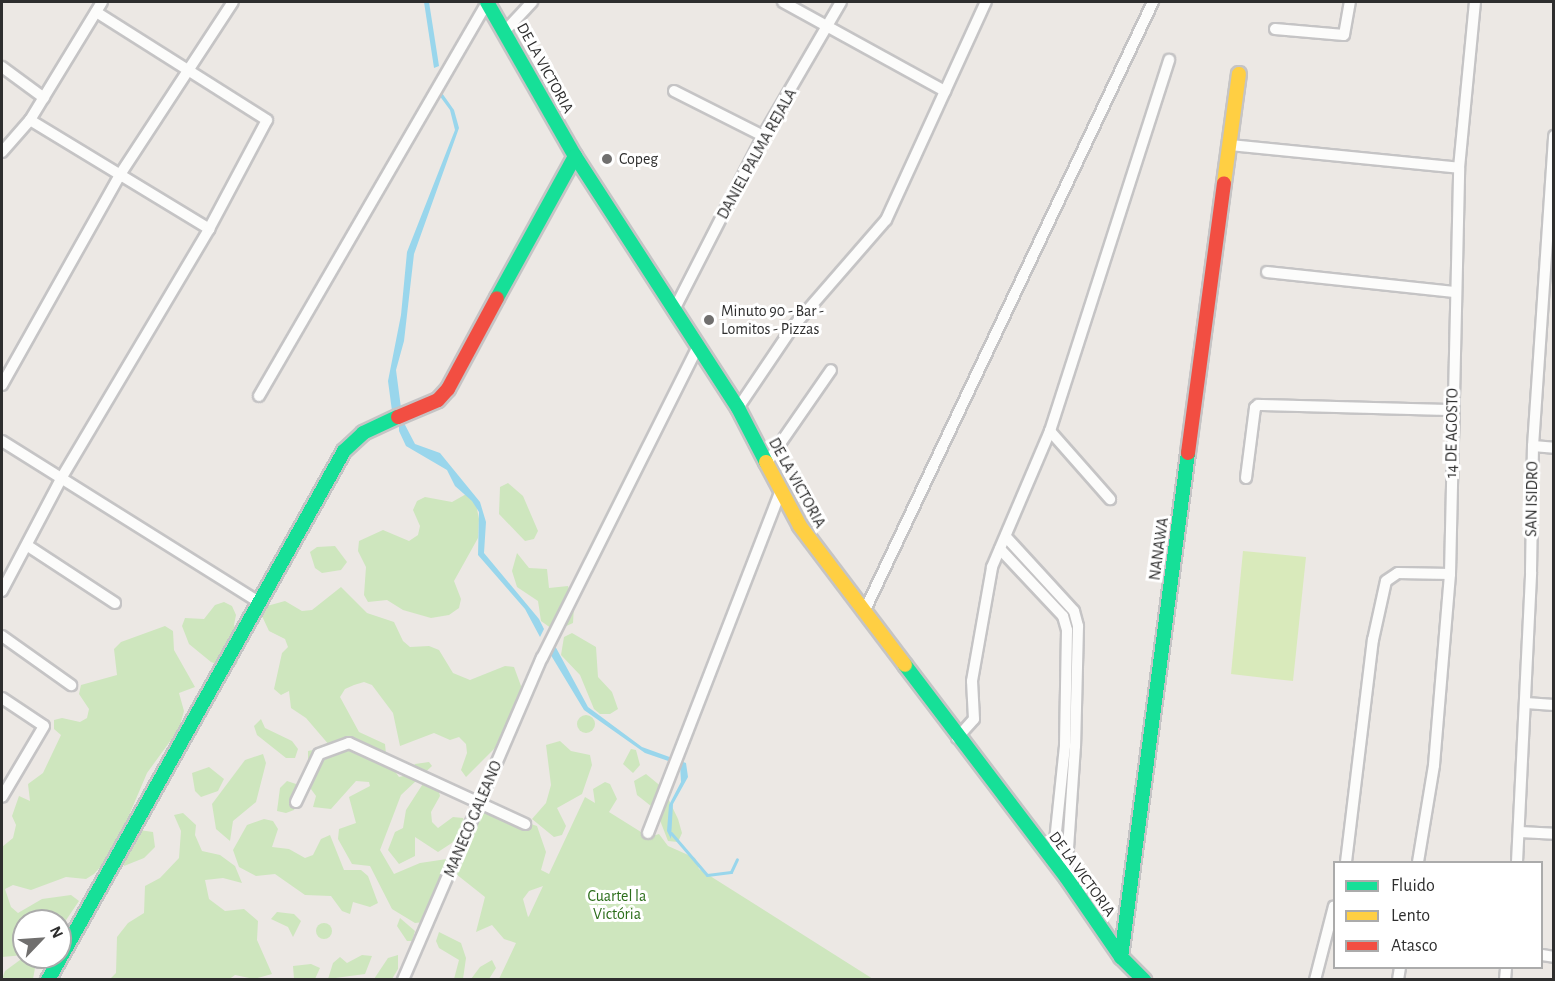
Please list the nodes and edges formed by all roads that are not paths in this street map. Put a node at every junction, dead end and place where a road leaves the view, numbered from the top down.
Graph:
1 (102, 2) edge
2 (233, 2) edge
3 (487, 2) edge
4 (532, 2) edge
5 (783, 2) edge
6 (841, 2) edge
7 (986, 2) edge
8 (1153, 2) edge
9 (1350, 2) edge
10 (1475, 2) edge
11 (96, 12) junction
12 (830, 26) junction
13 (1275, 29) dead end
14 (505, 31) junction
15 (1169, 60) dead end
16 (2, 67) edge
17 (190, 69) junction
18 (1239, 74) dead end
19 (674, 91) dead end
20 (945, 91) junction
21 (44, 98) junction
22 (30, 120) junction
23 (763, 136) junction
24 (1554, 136) edge
25 (1230, 145) junction
26 (2, 152) edge
27 (575, 156) junction
28 (1459, 168) junction
29 (121, 173) junction
30 (1551, 204) edge
31 (209, 229) junction
32 (1267, 272) dead end
33 (1454, 292) junction
34 (675, 308) junction
35 (1541, 334) junction
36 (1554, 334) edge
37 (698, 347) junction
38 (831, 370) dead end
39 (2, 385) edge
40 (259, 396) dead end
41 (738, 408) junction
42 (1452, 410) junction
43 (1050, 431) junction
44 (2, 441) edge
45 (1533, 446) junction
46 (1554, 448) edge
47 (766, 464) junction
48 (62, 477) junction
49 (1246, 478) dead end
50 (780, 492) junction
51 (1110, 499) dead end
52 (1007, 538) junction
53 (28, 546) junction
54 (1000, 549) junction
55 (1450, 574) junction
56 (2, 591) edge
57 (115, 603) dead end
58 (260, 603) junction
59 (1074, 611) junction
60 (864, 612) junction
61 (1063, 616) junction
62 (2, 636) edge
63 (71, 685) dead end
64 (2, 698) edge
65 (1526, 703) junction
66 (1554, 705) edge
67 (957, 738) junction
68 (2, 797) edge
69 (296, 802) dead end
70 (480, 803) junction
71 (525, 824) dead end
72 (648, 832) dead end
73 (1520, 832) junction
74 (1554, 834) edge
75 (1053, 861) junction
76 (1346, 861) edge
77 (1418, 861) edge
78 (1517, 861) edge
79 (1066, 877) junction
80 (1333, 913) edge
81 (1121, 957) junction
82 (48, 980) edge
83 (403, 980) edge
84 (1144, 980) edge
85 (1315, 980) edge

1 - 11 street
2 - 17 street
3 - 14 street, DE LA VICTORIA
3 - 40 street
4 - 14 street
5 - 12 street
6 - 12 street, DANIEL PALMA REJALA
7 - 20 street
8 - 60 street
9 - 13 street
10 - 28 street, 14 DE AGOSTO
11 - 17 street
11 - 21 street
12 - 20 street
12 - 23 street, DANIEL PALMA REJALA
14 - 27 street, DE LA VICTORIA
15 - 43 street
16 - 21 street
17 - 29 street
17 - 31 street
18 - 25 street, NANAWA
19 - 23 street
20 - 41 street
21 - 22 street
22 - 26 street
22 - 29 street
23 - 34 street, DANIEL PALMA REJALA
24 - 30 street, SAN ISIDRO
25 - 28 street
25 - 81 street, NANAWA
27 - 34 street, DE LA VICTORIA
27 - 58 street
28 - 33 street, 14 DE AGOSTO
29 - 31 street
29 - 39 street
30 - 35 street, SAN ISIDRO
31 - 48 street
32 - 33 street
33 - 42 street, 14 DE AGOSTO
34 - 37 street, DE LA VICTORIA
35 - 36 street
35 - 45 street, SAN ISIDRO
37 - 41 street, DE LA VICTORIA
37 - 70 street, MANECO GALEANO
38 - 47 street
41 - 47 street, DE LA VICTORIA
42 - 49 street
42 - 55 street, 14 DE AGOSTO
43 - 51 street
43 - 52 street
44 - 48 street
45 - 46 street
45 - 65 street, SAN ISIDRO
47 - 50 street, DE LA VICTORIA
48 - 53 street
48 - 58 street
50 - 60 street, DE LA VICTORIA
50 - 72 street
52 - 54 street
52 - 59 street
53 - 56 street
53 - 57 street
54 - 61 street
54 - 67 street
55 - 76 street
55 - 77 street, 14 DE AGOSTO
58 - 82 street
59 - 61 street
59 - 79 street
60 - 67 street, DE LA VICTORIA
61 - 75 street
62 - 63 street
64 - 68 street
65 - 66 street
65 - 73 street, SAN ISIDRO
67 - 75 street, DE LA VICTORIA
69 - 70 street
70 - 71 street
70 - 83 street, MANECO GALEANO
73 - 74 street
73 - 78 street, SAN ISIDRO
75 - 79 street, DE LA VICTORIA
79 - 81 street, DE LA VICTORIA
80 - 85 street
81 - 84 street, DE LA VICTORIA

